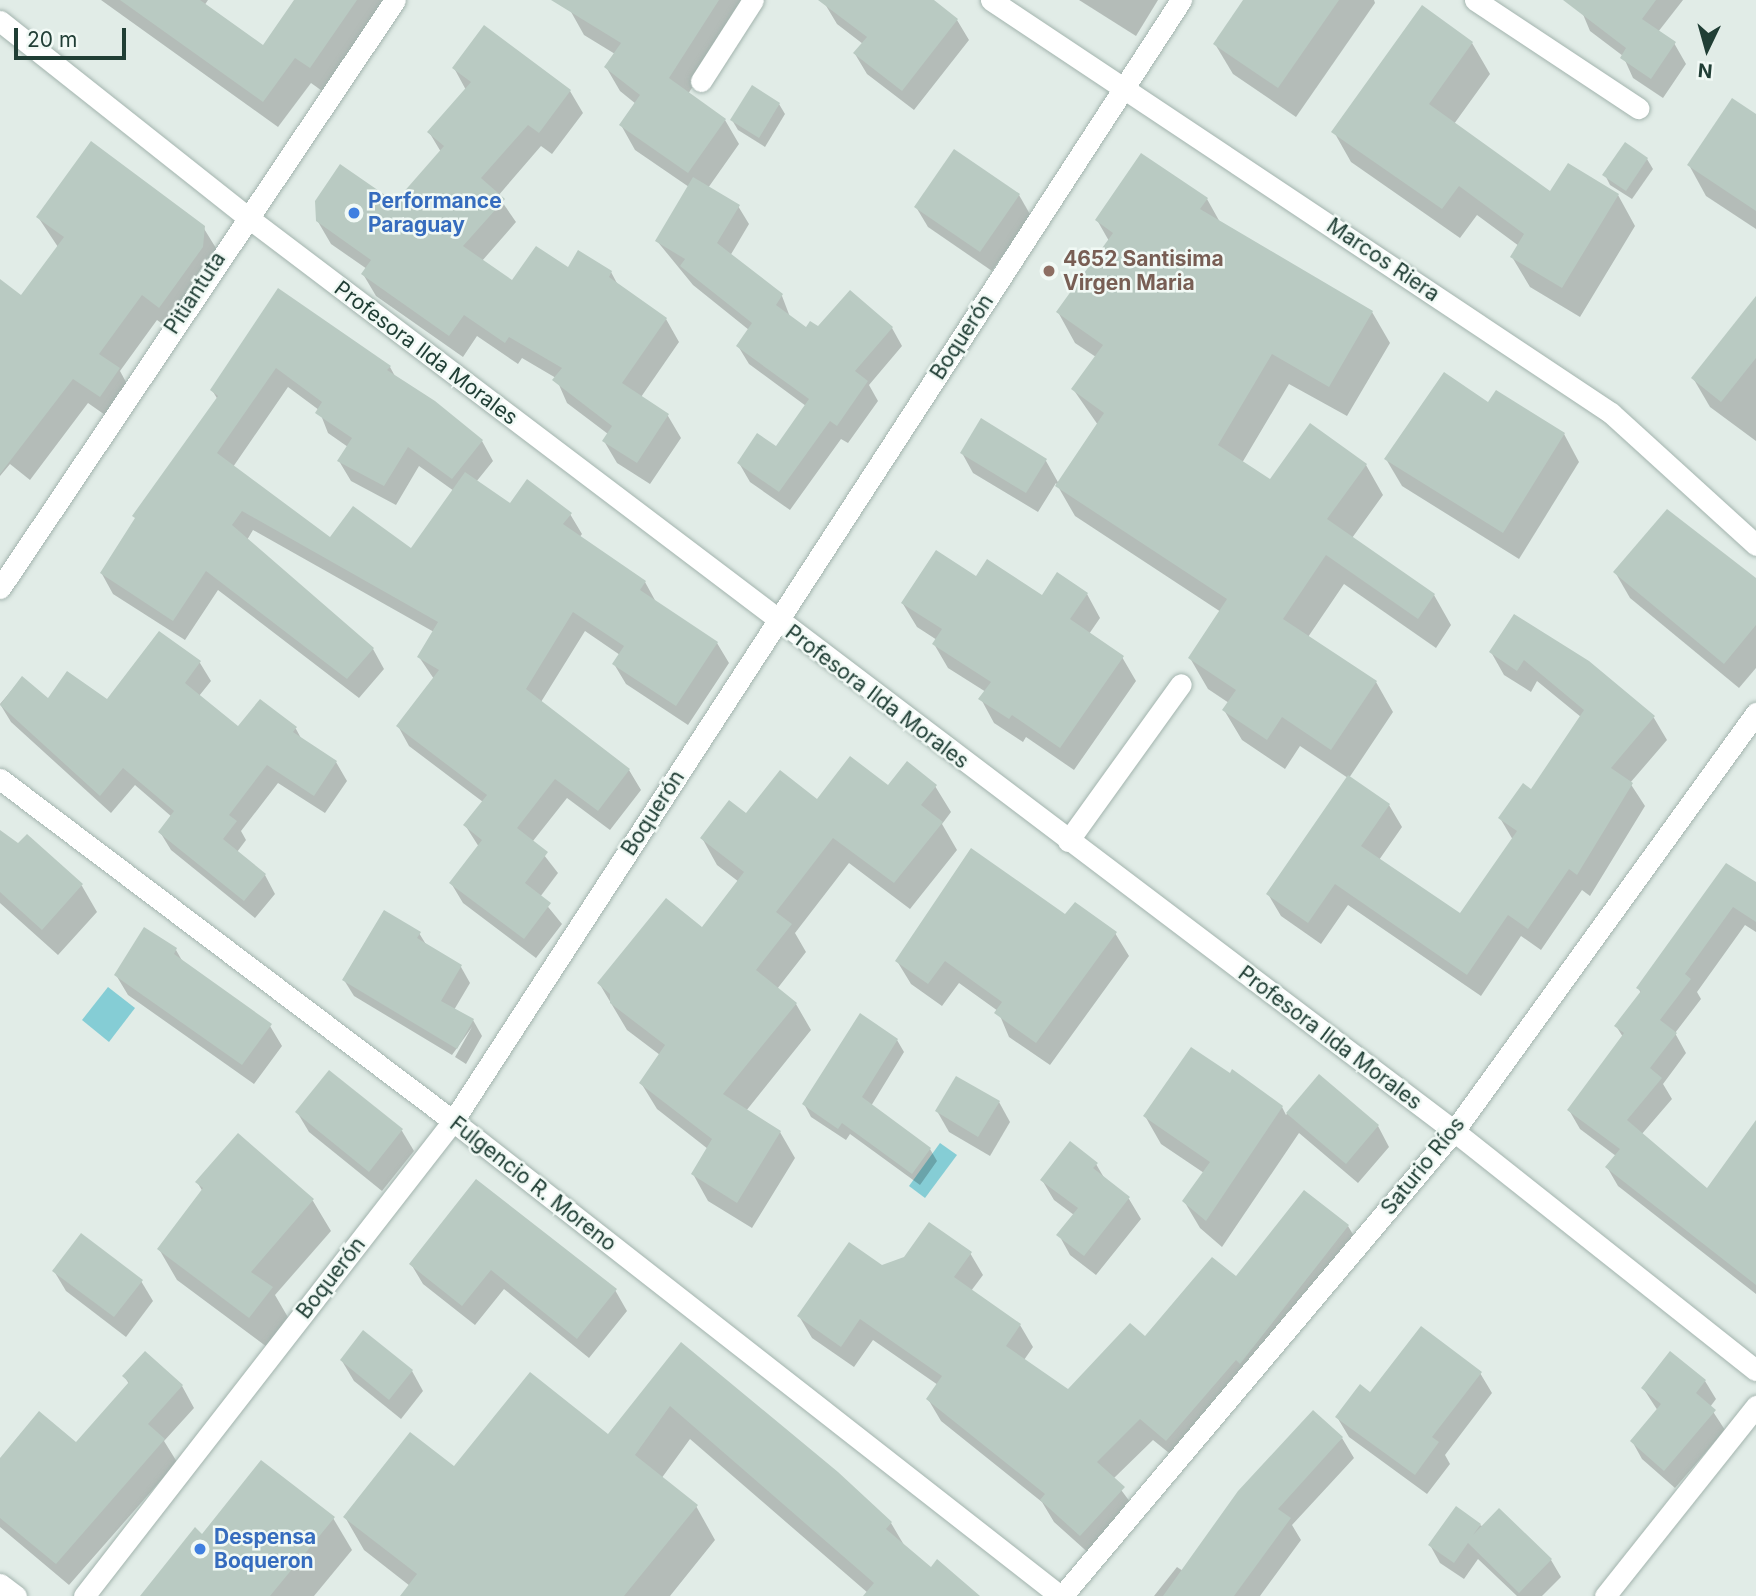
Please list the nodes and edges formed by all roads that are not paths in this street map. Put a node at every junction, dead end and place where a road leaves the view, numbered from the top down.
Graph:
1 (395, 0) edge
2 (753, 0) edge
3 (991, 0) edge
4 (1181, 0) edge
5 (1475, 0) edge
6 (0, 21) edge
7 (701, 81) dead end
8 (1124, 88) junction
9 (1638, 108) dead end
10 (246, 216) junction
11 (1756, 545) edge
12 (0, 589) edge
13 (777, 621) junction
14 (1181, 684) dead end
15 (1756, 713) edge
16 (0, 779) edge
17 (1068, 841) junction
18 (453, 1121) junction
19 (1454, 1131) junction
20 (1756, 1370) edge
21 (1756, 1406) edge
22 (0, 1584) edge
23 (16, 1596) edge
24 (84, 1596) edge
25 (1061, 1596) edge
26 (1605, 1596) edge

1 - 10 street, Pitiantuta
2 - 7 street
3 - 8 street, Marcos Riera
4 - 8 street, Boquerón
5 - 9 street
6 - 10 street, Profesora Ilda Morales
8 - 11 street, Marcos Riera
8 - 13 street, Boquerón
10 - 12 street, Pitiantuta
10 - 13 street, Profesora Ilda Morales
13 - 17 street, Profesora Ilda Morales
13 - 18 street, Boquerón
14 - 17 street
15 - 19 street, Saturio Ríos
16 - 18 street, Fulgencio R. Moreno
17 - 19 street, Profesora Ilda Morales
18 - 24 street, Boquerón
18 - 25 street, Fulgencio R. Moreno
19 - 20 street, Profesora Ilda Morales
19 - 25 street, Saturio Ríos
21 - 26 street
22 - 23 street

